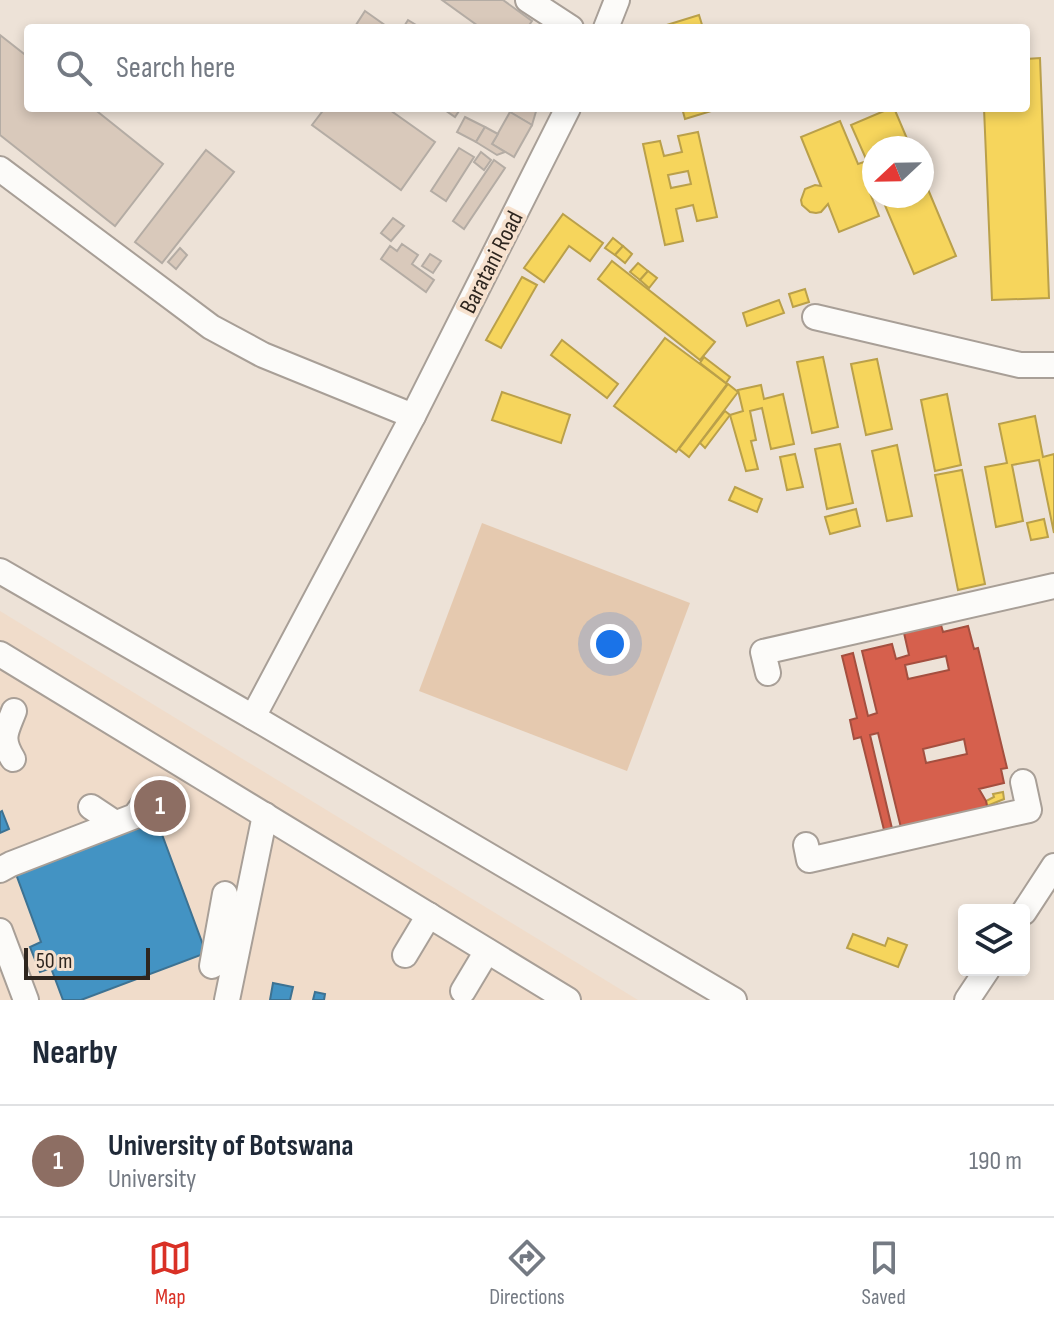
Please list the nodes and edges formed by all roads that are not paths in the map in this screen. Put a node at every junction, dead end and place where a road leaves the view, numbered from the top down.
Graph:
1 (528, 0) edge
2 (617, 0) edge
3 (565, 24) edge
4 (608, 24) edge
5 (566, 112) edge
6 (0, 169) edge
7 (815, 317) dead end
8 (1054, 365) edge
9 (413, 416) junction
10 (0, 571) edge
11 (1054, 586) edge
12 (0, 654) edge
13 (768, 673) dead end
14 (14, 711) dead end
15 (253, 717) junction
16 (13, 759) dead end
17 (1023, 782) dead end
18 (151, 794) dead end
19 (91, 807) dead end
20 (265, 815) junction
21 (115, 823) junction
22 (806, 845) dead end
23 (1054, 866) edge
24 (0, 870) edge
25 (228, 891) junction
26 (1029, 904) edge
27 (429, 915) junction
28 (0, 931) edge
29 (487, 951) junction
30 (405, 955) dead end
31 (212, 966) dead end
32 (983, 976) edge
33 (463, 991) dead end
34 (26, 1000) edge
35 (227, 1000) edge
36 (568, 1000) edge
37 (734, 1000) edge
38 (967, 1000) edge

1 - 3 street
2 - 4 street
5 - 9 street, Baratani Road
6 - 9 street
7 - 8 street
9 - 15 street, Baratani Road
10 - 15 street
11 - 13 street
12 - 20 street
14 - 16 street
15 - 37 street
17 - 22 street
18 - 21 street
19 - 21 street
20 - 25 street
20 - 27 street
21 - 24 street
23 - 26 street
25 - 31 street
25 - 35 street
27 - 29 street
27 - 30 street
28 - 34 street
29 - 33 street
29 - 36 street
32 - 38 street

